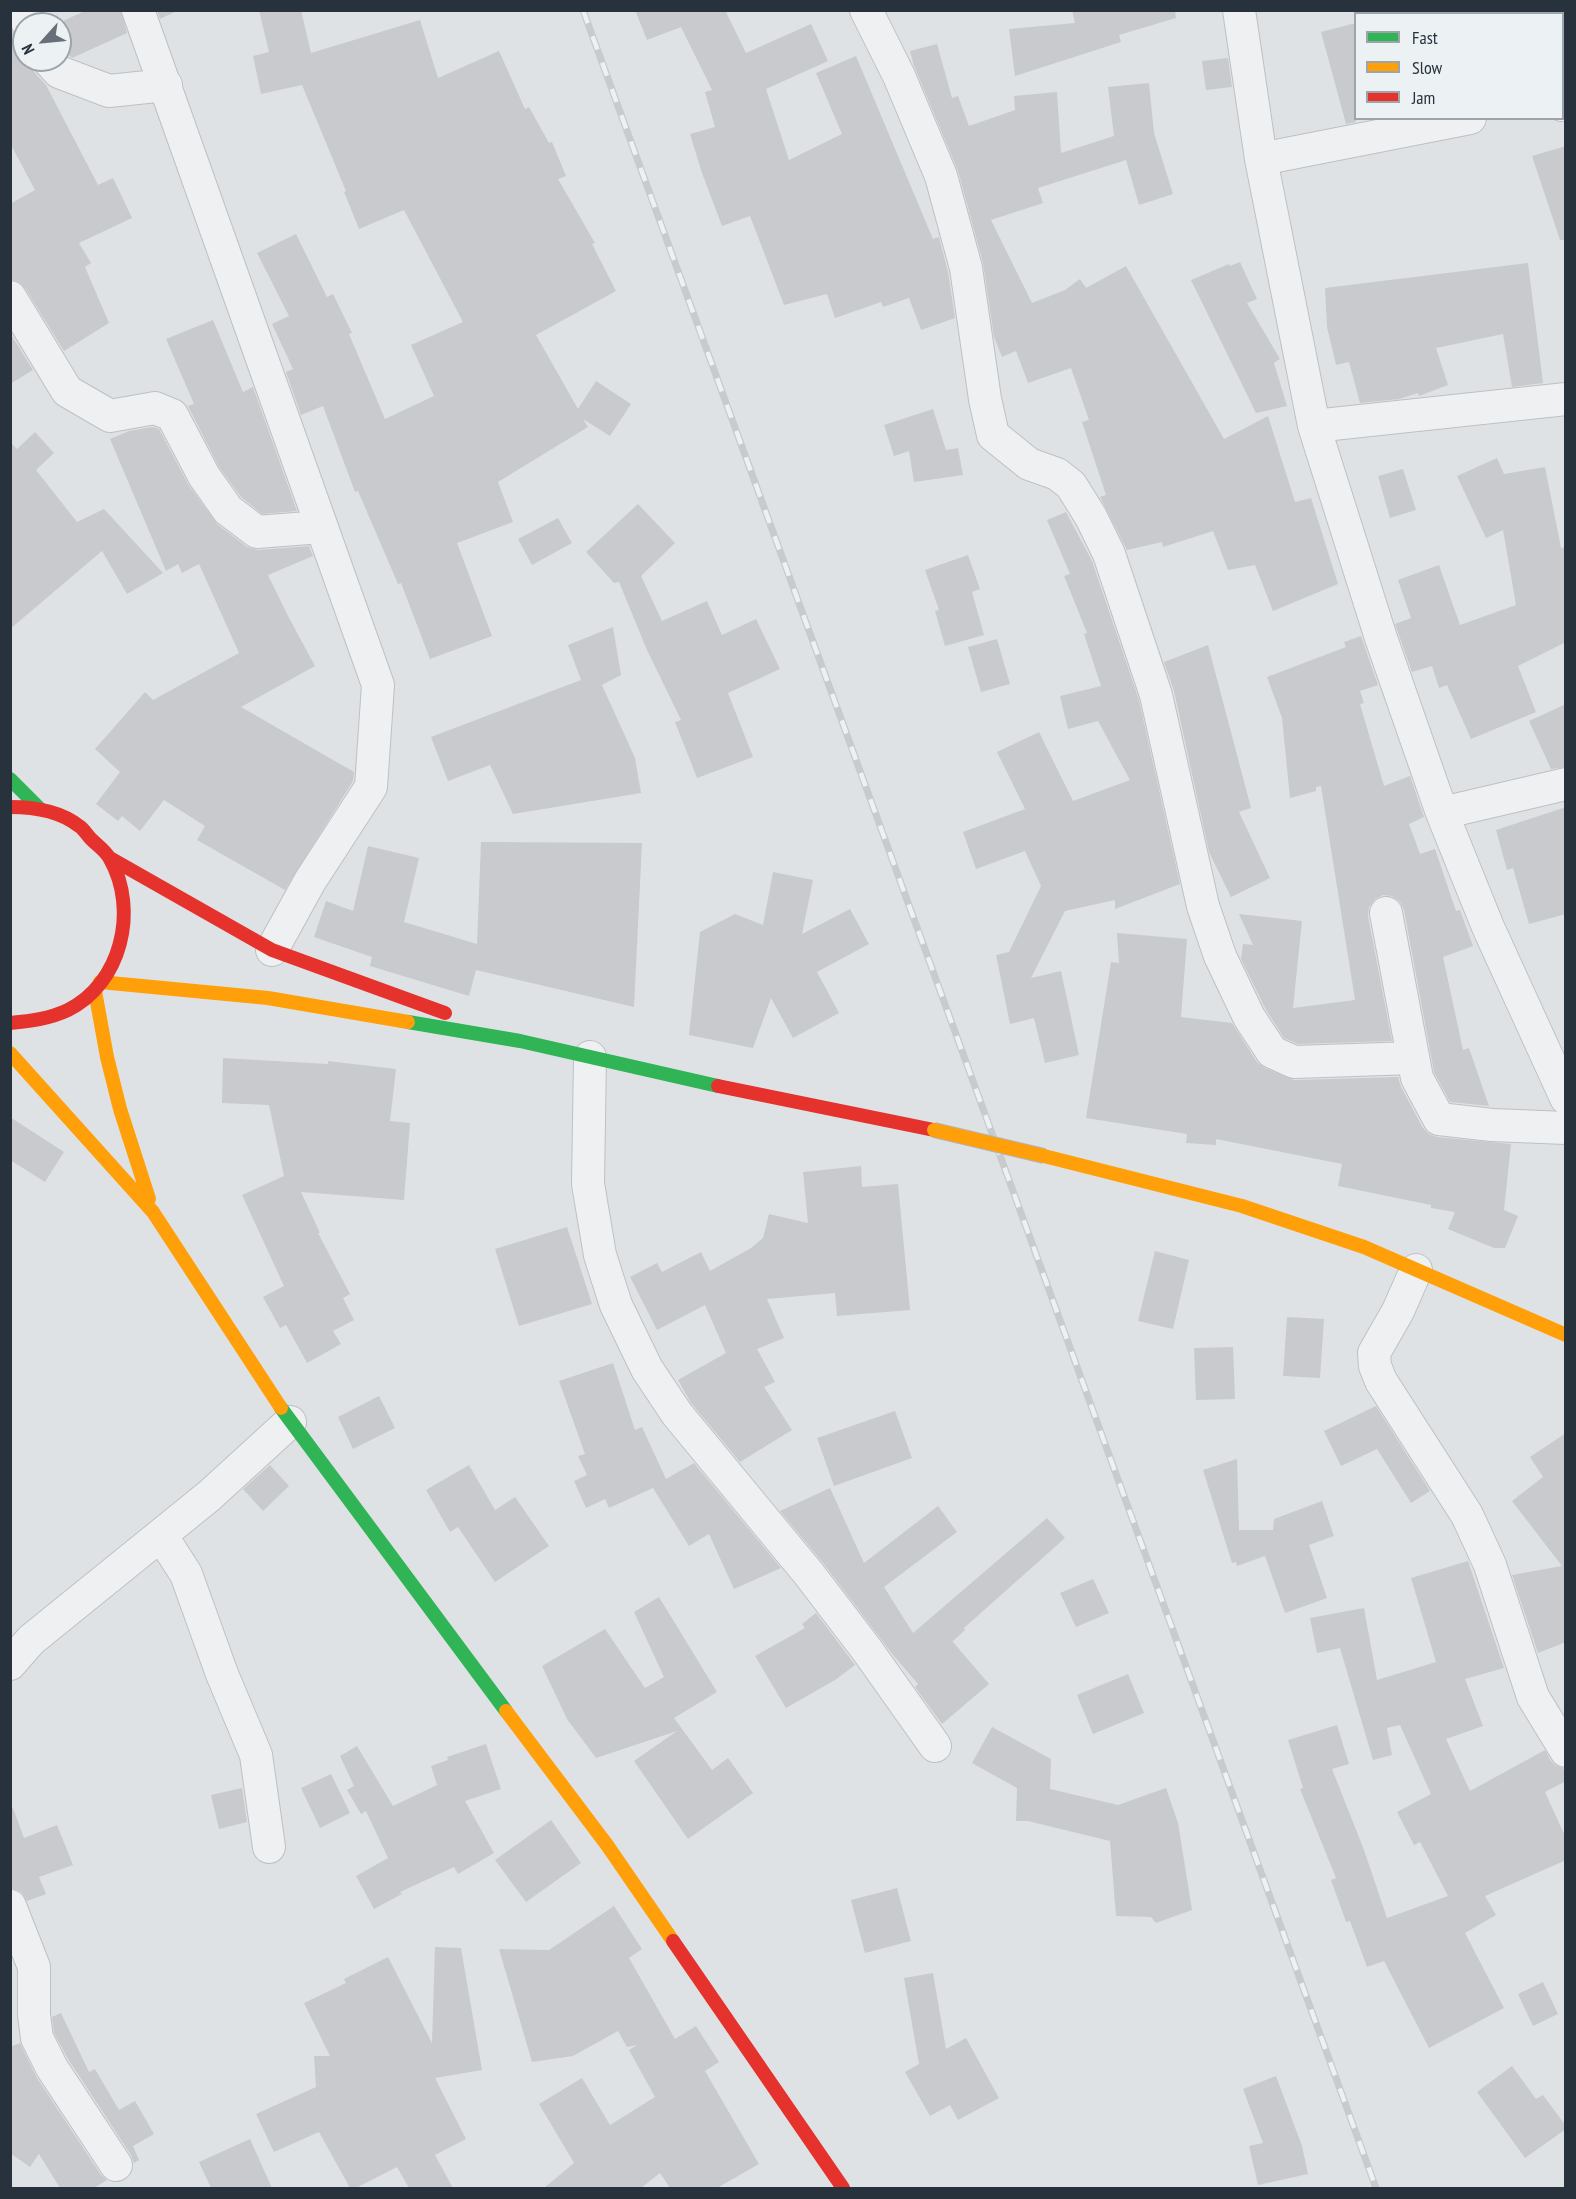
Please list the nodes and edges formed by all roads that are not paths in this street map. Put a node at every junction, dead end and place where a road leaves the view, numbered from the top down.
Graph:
1 (138, 10) edge
2 (866, 10) edge
3 (1239, 10) edge
4 (59, 72) edge
5 (166, 85) junction
6 (1460, 120) edge
7 (1261, 159) junction
8 (10, 297) edge
9 (1566, 399) edge
10 (1314, 426) junction
11 (321, 527) junction
12 (10, 779) edge
13 (1566, 784) edge
14 (10, 807) edge
15 (39, 808) junction
16 (1442, 813) junction
17 (110, 858) junction
18 (1386, 912) dead end
19 (272, 950) junction
20 (98, 987) junction
21 (10, 1023) edge
22 (520, 1041) junction
23 (10, 1053) edge
24 (590, 1058) junction
25 (1413, 1058) junction
26 (1566, 1098) edge
27 (1566, 1128) edge
28 (153, 1212) junction
29 (1416, 1270) junction
30 (1559, 1333) edge
31 (1566, 1345) edge
32 (290, 1422) junction
33 (161, 1535) junction
34 (10, 1664) edge
35 (935, 1746) dead end
36 (1566, 1752) edge
37 (269, 1847) dead end
38 (14, 1924) edge
39 (116, 2165) dead end
40 (843, 2188) edge

1 - 5 street
2 - 25 street
3 - 7 street
4 - 5 street
5 - 11 street
6 - 7 street
7 - 10 street
8 - 11 street
9 - 10 street
10 - 16 street
11 - 19 street
12 - 15 main road
13 - 16 street
14 - 15 main road
15 - 17 main road
16 - 26 street
17 - 19 main road
17 - 20 main road
18 - 25 street
19 - 22 main road
20 - 21 main road
20 - 22 main road
20 - 28 main road
22 - 24 main road
23 - 28 main road
24 - 29 main road, bridge
24 - 35 street
25 - 27 street
28 - 32 main road
29 - 30 main road
29 - 36 street
30 - 31 main road
32 - 33 street
32 - 40 main road
33 - 34 street
33 - 37 street
38 - 39 street

